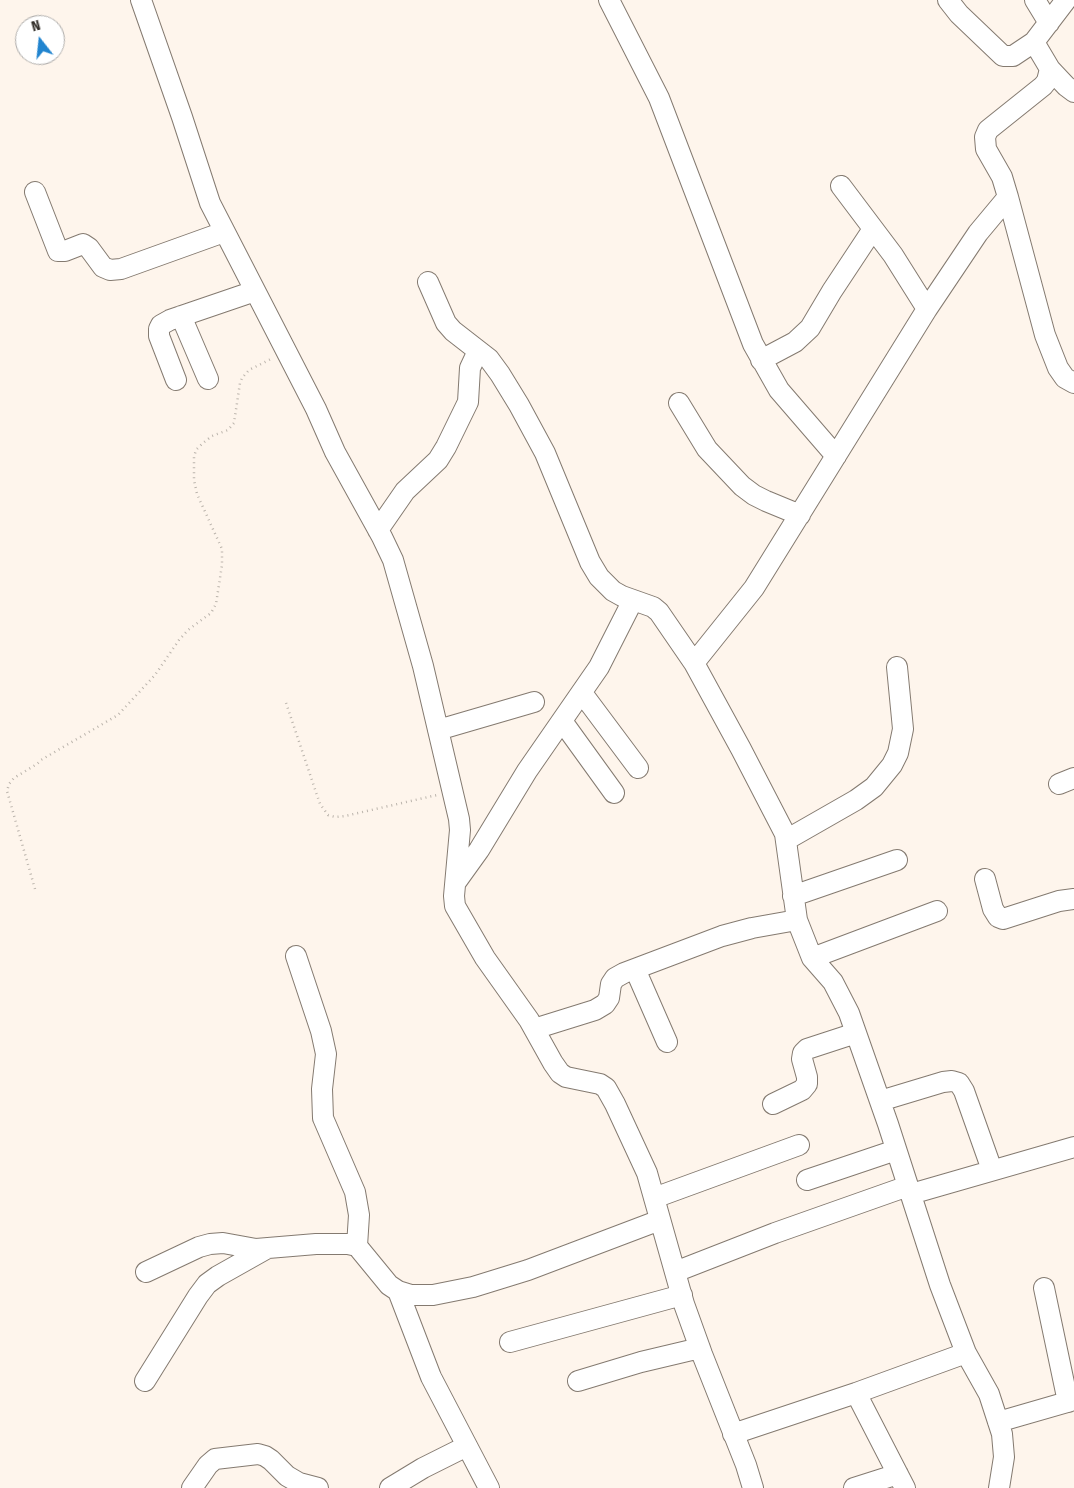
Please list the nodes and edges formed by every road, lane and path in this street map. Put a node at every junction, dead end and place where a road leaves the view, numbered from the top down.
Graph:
1 (140, 0) edge
2 (609, 0) edge
3 (948, 0) edge
4 (1035, 0) edge
5 (1066, 0) edge
6 (1048, 23) junction
7 (1034, 42) junction
8 (1050, 69) junction
9 (1074, 92) edge
10 (841, 186) dead end
11 (35, 192) dead end
12 (1008, 197) junction
13 (873, 229) junction
14 (224, 232) junction
15 (428, 282) dead end
16 (255, 291) junction
17 (927, 309) junction
18 (181, 316) junction
19 (285, 351) junction
20 (478, 351) junction
21 (761, 360) junction
22 (208, 379) dead end
23 (176, 380) dead end
24 (1074, 383) edge
25 (679, 403) dead end
26 (836, 456) junction
27 (800, 515) junction
28 (378, 530) junction
29 (633, 600) junction
30 (694, 663) junction
31 (897, 668) dead end
32 (582, 693) junction
33 (534, 702) dead end
34 (286, 703) dead end
35 (562, 721) junction
36 (438, 730) junction
37 (638, 768) dead end
38 (453, 791) junction
39 (614, 793) dead end
40 (786, 840) junction
41 (897, 860) dead end
42 (985, 879) dead end
43 (455, 884) junction
44 (35, 889) dead end
45 (793, 896) junction
46 (1074, 899) edge
47 (937, 911) dead end
48 (797, 920) junction
49 (296, 956) dead end
50 (812, 958) junction
51 (635, 969) junction
52 (534, 1029) junction
53 (856, 1033) junction
54 (667, 1042) dead end
55 (880, 1102) junction
56 (773, 1104) dead end
57 (799, 1145) dead end
58 (1074, 1147) edge
59 (896, 1150) junction
60 (992, 1170) junction
61 (807, 1180) dead end
62 (909, 1190) junction
63 (654, 1198) junction
64 (660, 1220) junction
65 (357, 1246) junction
66 (268, 1248) junction
67 (146, 1272) dead end
68 (675, 1272) junction
69 (1044, 1288) dead end
70 (398, 1291) junction
71 (682, 1295) junction
72 (510, 1342) dead end
73 (700, 1348) junction
74 (966, 1353) junction
75 (145, 1381) dead end
76 (578, 1382) dead end
77 (856, 1393) junction
78 (1071, 1401) edge
79 (998, 1422) junction
80 (733, 1434) junction
81 (467, 1446) junction
82 (902, 1481) edge
83 (192, 1488) edge
84 (318, 1488) edge
85 (390, 1488) edge
86 (489, 1488) edge
87 (753, 1488) edge
88 (854, 1488) edge
89 (999, 1488) edge

1 - 14 street
2 - 21 street
3 - 7 street
4 - 6 street
5 - 6 street
6 - 7 street
7 - 8 street
8 - 9 street
8 - 12 street
10 - 13 street
11 - 14 street
12 - 17 street
12 - 24 street
13 - 17 street
13 - 21 street
14 - 16 street
15 - 20 street
16 - 18 street
16 - 19 street
17 - 26 street
18 - 22 street
18 - 23 street
19 - 28 street
19 - 44 path
20 - 28 street
20 - 29 street
21 - 26 street
25 - 27 street
26 - 27 street
27 - 30 street
28 - 36 street
29 - 30 street
29 - 32 street
30 - 40 street
31 - 40 street
32 - 35 street
32 - 37 street
33 - 36 street
34 - 38 path
35 - 39 street
35 - 43 street
36 - 38 street
38 - 43 street
40 - 45 street
41 - 45 street
42 - 46 street
43 - 52 street
45 - 48 street
47 - 50 street
48 - 50 street
48 - 51 street
49 - 65 street
50 - 53 street
51 - 52 street
51 - 54 street
52 - 63 street
53 - 55 street
53 - 56 street
55 - 59 street
55 - 60 street
57 - 63 street
58 - 60 street
59 - 61 street
59 - 62 street
60 - 62 street
62 - 68 street
62 - 74 street
63 - 64 street
64 - 68 street
64 - 70 street
65 - 66 street
65 - 70 street
66 - 67 street
66 - 75 street
68 - 71 street
69 - 78 street
70 - 81 street
71 - 72 street
71 - 73 street
73 - 76 street
73 - 80 street
74 - 77 street
74 - 79 street
77 - 80 street
77 - 82 street
78 - 79 street
79 - 89 street
80 - 87 street
81 - 85 street
81 - 86 street
82 - 88 street
83 - 84 street

